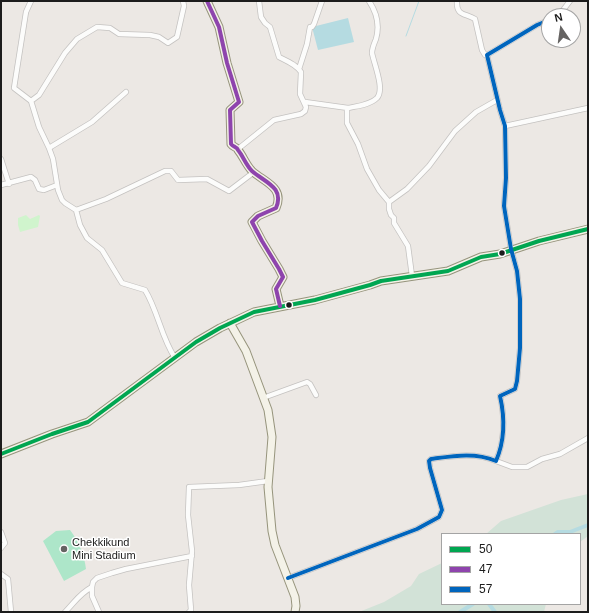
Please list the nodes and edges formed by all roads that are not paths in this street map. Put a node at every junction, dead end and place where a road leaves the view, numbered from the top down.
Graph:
1 (31, 1) edge
2 (183, 1) edge
3 (206, 1) edge
4 (259, 1) edge
5 (322, 1) edge
6 (369, 1) edge
7 (457, 1) edge
8 (541, 23) edge
9 (488, 55) junction
10 (299, 69) junction
11 (126, 92) dead end
12 (498, 100) junction
13 (32, 101) junction
14 (305, 102) junction
15 (348, 108) junction
16 (588, 108) edge
17 (505, 126) junction
18 (50, 148) junction
19 (238, 149) junction
20 (1, 159) edge
21 (254, 172) junction
22 (9, 184) junction
23 (1, 185) edge
24 (57, 185) junction
25 (389, 202) junction
26 (76, 210) junction
27 (588, 229) edge
28 (511, 249) junction
29 (412, 276) junction
30 (280, 306) junction
31 (230, 323) junction
32 (175, 358) junction
33 (316, 395) dead end
34 (263, 398) junction
35 (588, 438) edge
36 (1, 454) edge
37 (496, 461) junction
38 (268, 481) junction
39 (1, 532) edge
40 (1, 548) edge
41 (192, 556) junction
42 (1, 574) edge
43 (288, 578) junction
44 (92, 587) junction
45 (11, 612) edge
46 (65, 612) edge
47 (99, 612) edge
48 (190, 612) edge
49 (295, 612) edge

1 - 13 street
2 - 13 street
3 - 19 main road
4 - 10 street
5 - 10 street
6 - 15 street
7 - 9 street
8 - 9 street
9 - 12 street
10 - 14 street
11 - 18 street
12 - 17 street
12 - 25 street
13 - 18 street
14 - 15 street
14 - 19 street
15 - 25 street
16 - 17 street
17 - 28 street
18 - 24 street
19 - 21 main road
20 - 22 street
21 - 26 street
21 - 30 main road
22 - 23 street
22 - 24 street
24 - 26 street
25 - 29 street
26 - 32 street
27 - 28 main road
28 - 29 main road
28 - 37 street
29 - 30 main road
30 - 31 main road
31 - 32 main road
31 - 34 main road
32 - 36 main road
33 - 34 street
34 - 38 main road
35 - 37 street
37 - 43 street
38 - 41 street
38 - 43 main road
39 - 40 street
41 - 44 street
41 - 48 street
42 - 45 street
43 - 49 main road
44 - 46 street
44 - 47 street

